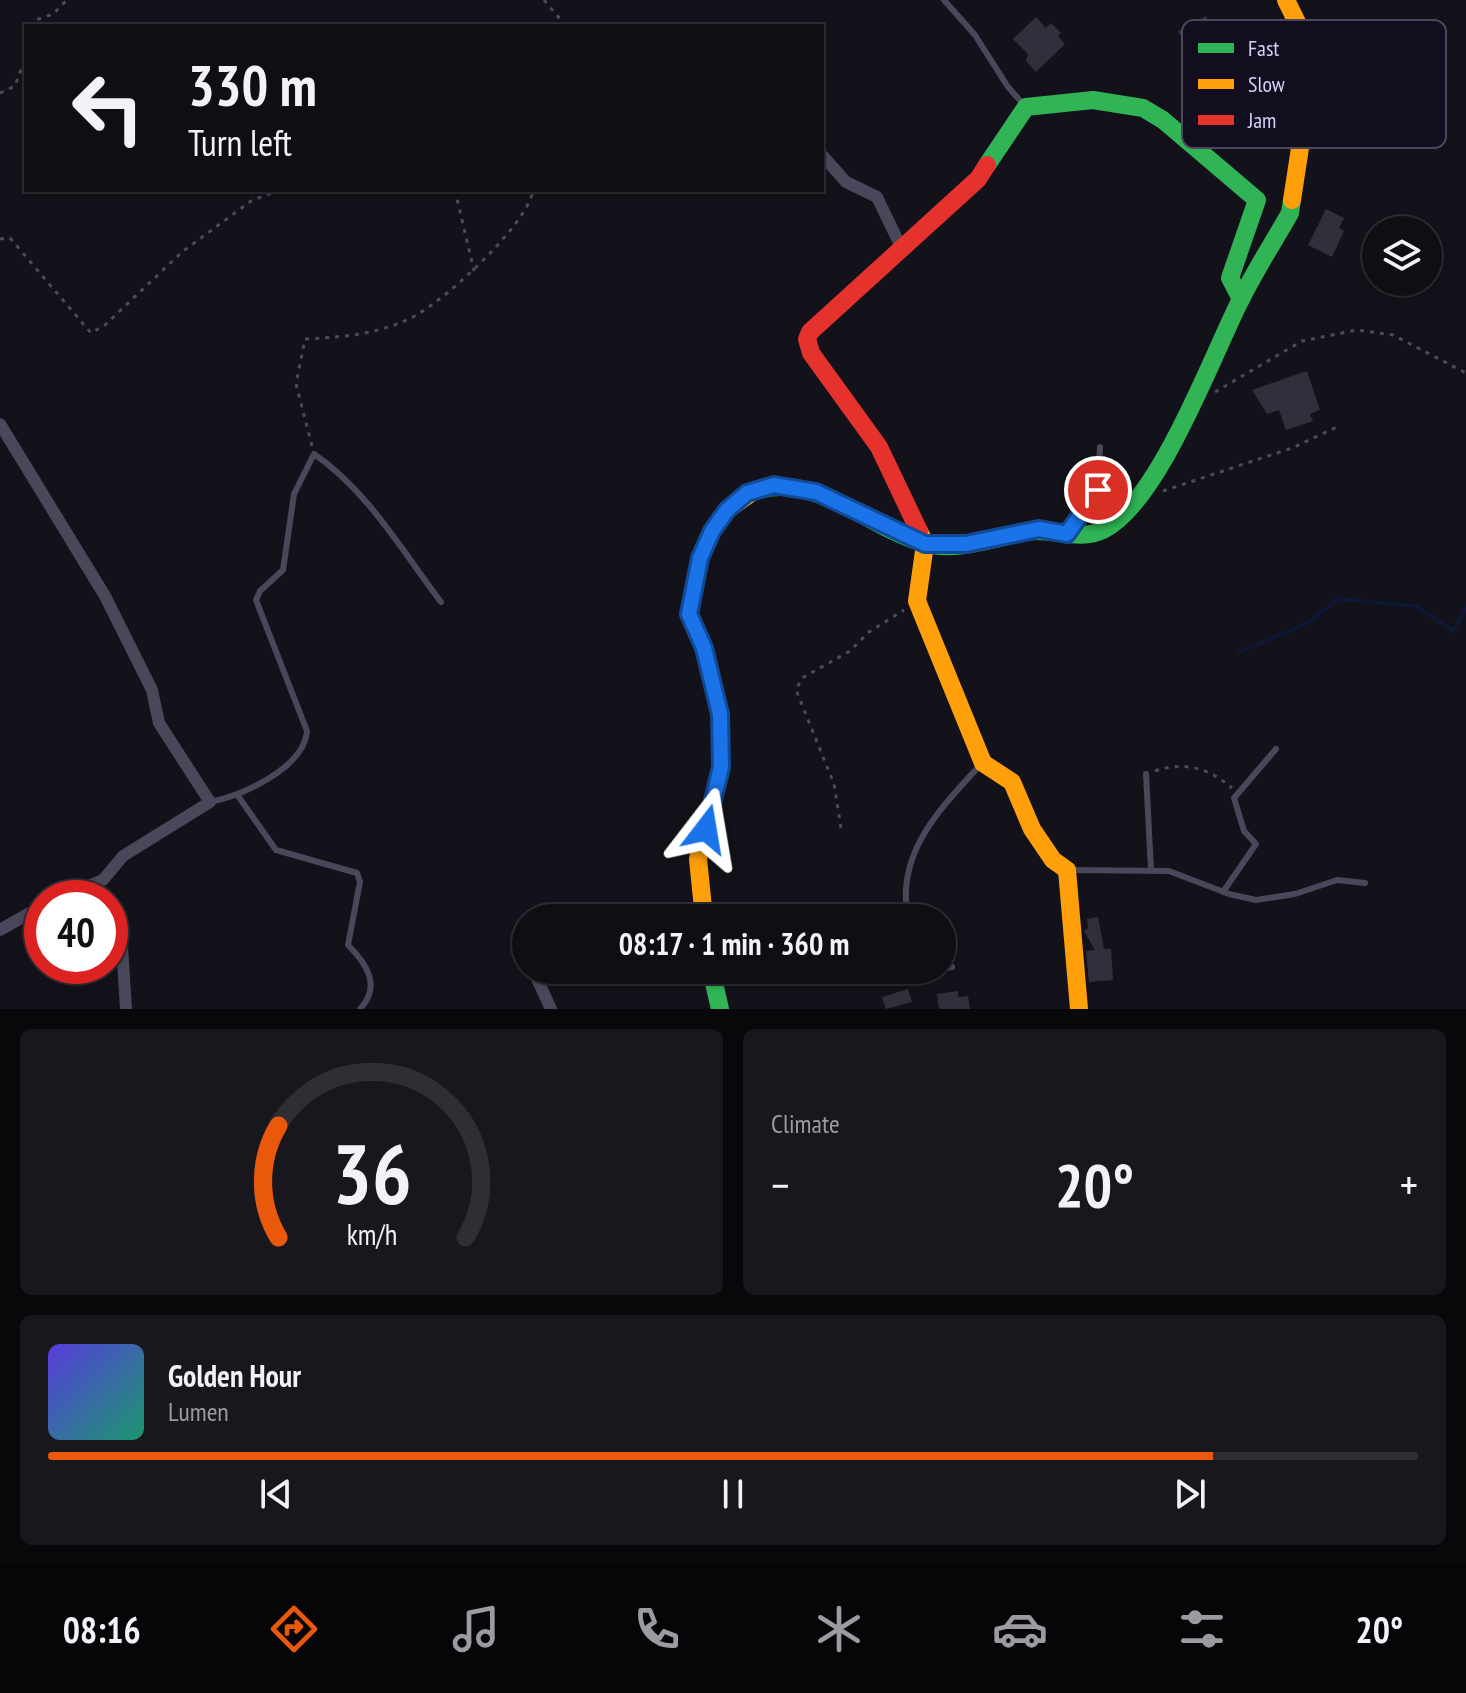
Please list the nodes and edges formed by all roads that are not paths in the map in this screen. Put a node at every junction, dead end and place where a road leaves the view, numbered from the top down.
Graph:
1 (944, 0) edge
2 (1286, 0) edge
3 (1296, 20) edge
4 (1026, 107) junction
5 (1182, 139) edge
6 (1191, 148) edge
7 (1300, 148) edge
8 (824, 157) edge
9 (902, 249) junction
10 (1241, 299) junction
11 (0, 424) edge
12 (1100, 447) dead end
13 (1067, 534) junction
14 (925, 544) junction
15 (441, 602) dead end
16 (1276, 749) dead end
17 (983, 763) junction
18 (1146, 774) road end
19 (238, 796) junction
20 (210, 802) junction
21 (1067, 870) junction
22 (1151, 870) junction
23 (103, 880) edge
24 (1365, 883) dead end
25 (1223, 892) junction
26 (703, 904) edge
27 (907, 904) edge
28 (24, 916) edge
29 (0, 930) edge
30 (124, 984) edge
31 (539, 984) edge
32 (714, 984) edge
33 (126, 1009) edge
34 (360, 1009) edge
35 (551, 1009) edge
36 (720, 1009) edge
37 (1079, 1009) edge

1 - 4 lane
2 - 3 street
4 - 5 street
4 - 9 street
6 - 10 street
7 - 10 street
8 - 9 street
9 - 14 street
10 - 13 street
11 - 20 street
12 - 13 lane
13 - 14 street
14 - 17 street
14 - 26 street
15 - 19 lane
16 - 25 lane
17 - 21 street
17 - 27 lane
18 - 22 lane
19 - 20 lane
19 - 34 lane
20 - 23 street
21 - 22 lane
21 - 37 street
22 - 25 lane
24 - 25 lane
28 - 29 street
30 - 33 street
31 - 35 street
32 - 36 street

